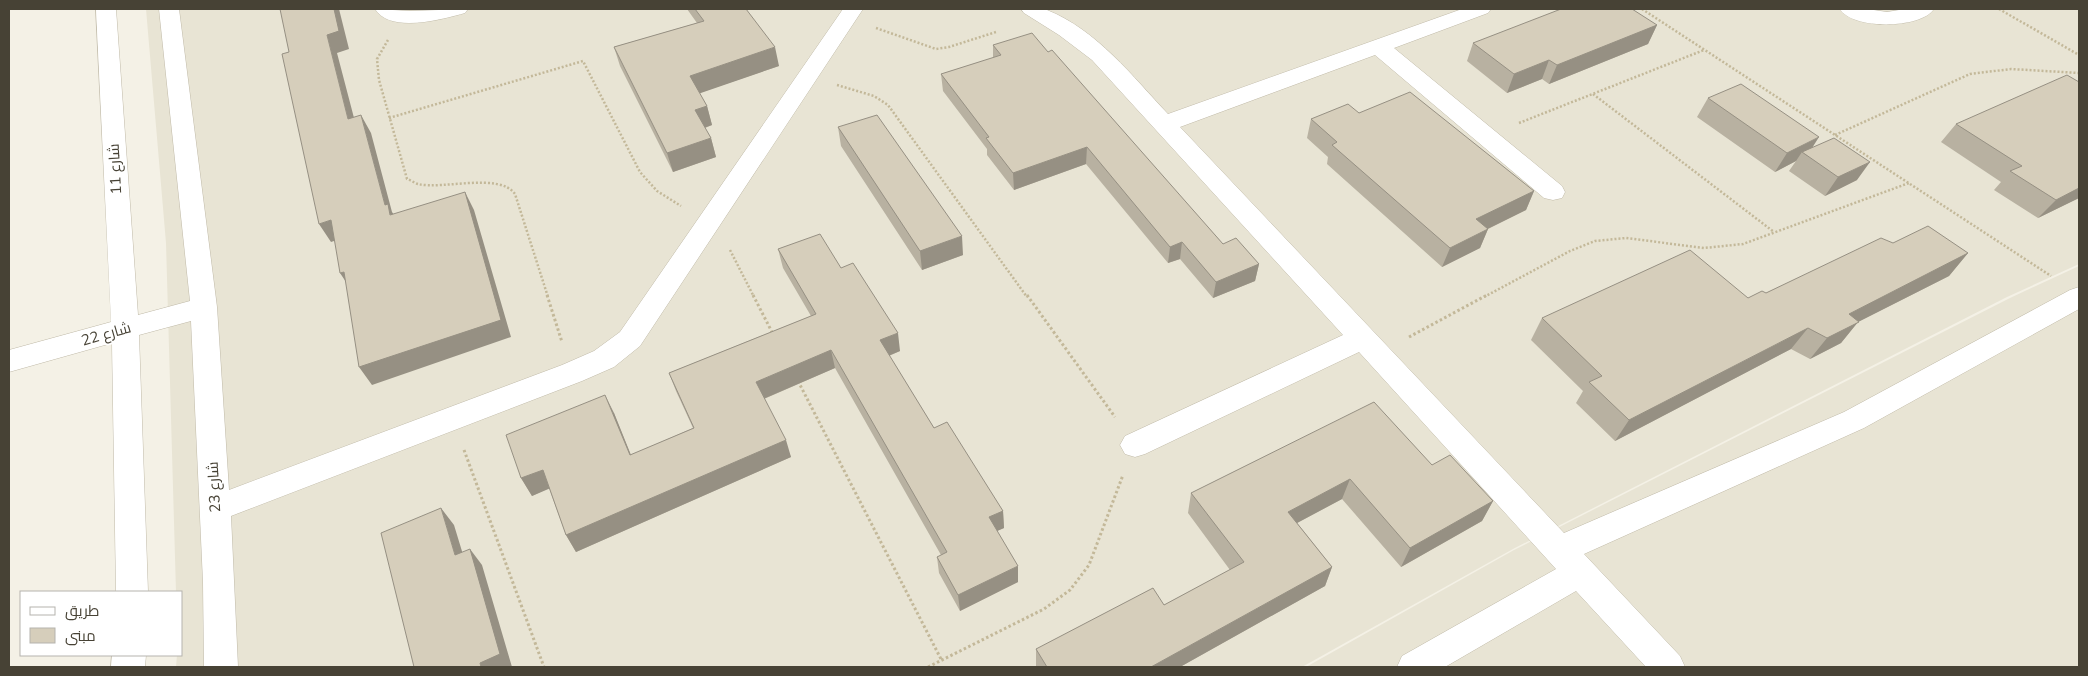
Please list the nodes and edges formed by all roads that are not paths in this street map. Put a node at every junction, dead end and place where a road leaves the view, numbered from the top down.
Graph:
1 (106, 9) edge
2 (169, 9) edge
3 (385, 9) edge
4 (458, 9) edge
5 (1031, 9) edge
6 (1481, 9) edge
7 (1850, 9) edge
8 (1924, 9) edge
9 (850, 13) edge
10 (1378, 46) junction
11 (1164, 124) junction
12 (1553, 192) dead end
13 (2079, 297) edge
14 (204, 306) junction
15 (125, 329) junction
16 (1370, 346) junction
17 (9, 361) edge
18 (1135, 446) road end
19 (215, 509) junction
20 (1570, 561) junction
21 (132, 591) edge
22 (222, 667) edge
23 (1414, 667) edge
24 (1668, 667) edge

1 - 15 street, شارع 11
2 - 14 street
3 - 4 street
5 - 11 street
6 - 10 street
7 - 8 street
9 - 19 street
10 - 11 street
10 - 12 street
11 - 16 street
13 - 20 street
14 - 15 street, شارع 22
14 - 19 street, شارع 23
15 - 17 street, شارع 22
15 - 21 street
16 - 18 street
16 - 20 street
19 - 22 street, شارع 23
20 - 23 street
20 - 24 street

